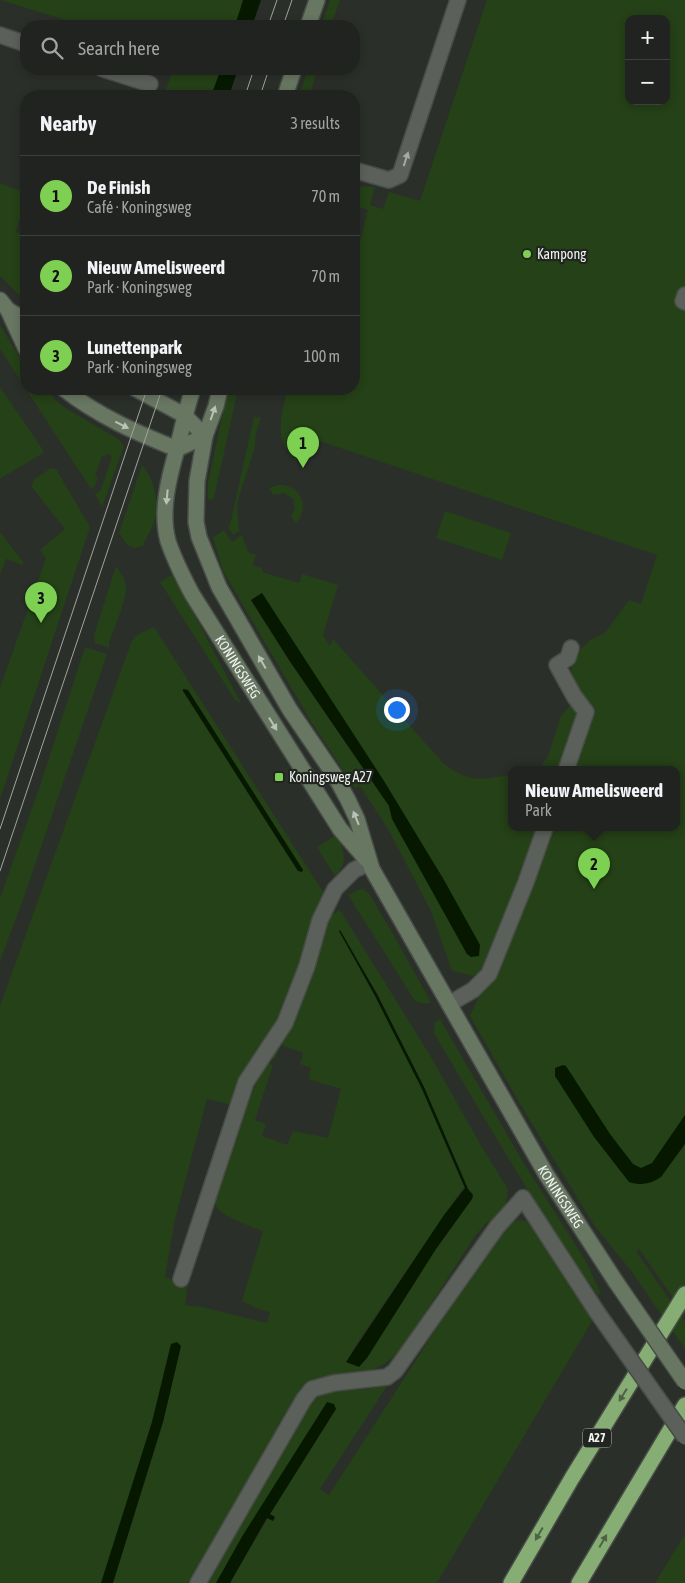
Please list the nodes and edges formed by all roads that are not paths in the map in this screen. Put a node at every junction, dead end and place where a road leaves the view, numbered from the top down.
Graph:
1 (317, 0) edge
2 (458, 0) edge
3 (310, 20) edge
4 (0, 35) edge
5 (20, 42) edge
6 (122, 75) edge
7 (292, 75) edge
8 (150, 84) dead end
9 (287, 90) edge
10 (360, 172) edge
11 (685, 295) edge
12 (685, 302) edge
13 (4, 305) edge
14 (20, 316) edge
15 (20, 337) edge
16 (72, 395) edge
17 (147, 395) edge
18 (191, 395) edge
19 (219, 395) edge
20 (184, 415) junction
21 (205, 436) junction
22 (177, 449) junction
23 (571, 648) dead end
24 (567, 766) edge
25 (544, 831) edge
26 (369, 863) junction
27 (449, 1004) junction
28 (182, 1279) dead end
29 (685, 1294) edge
30 (685, 1382) edge
31 (685, 1405) edge
32 (685, 1437) edge
33 (198, 1583) edge
34 (511, 1583) edge
35 (579, 1583) edge

1 - 3 main road
10 -> 2 street
4 - 5 street
6 - 8 street
7 - 9 main road
11 - 12 street
13 - 14 main road
13 - 15 main road
16 -> 22 main road
17 - 20 main road
18 - 20 main road, KONINGSWEG
21 -> 19 main road, KONINGSWEG
20 - 21 main road
20 - 22 main road, KONINGSWEG
21 - 22 main road
26 -> 21 main road, KONINGSWEG
22 -> 26 main road, KONINGSWEG
23 - 24 street
25 - 27 street
26 - 27 main road, KONINGSWEG
26 - 28 street
27 - 30 main road, KONINGSWEG, bridge
29 -> 34 highway, A27
35 -> 31 highway
32 - 33 street, bridge

